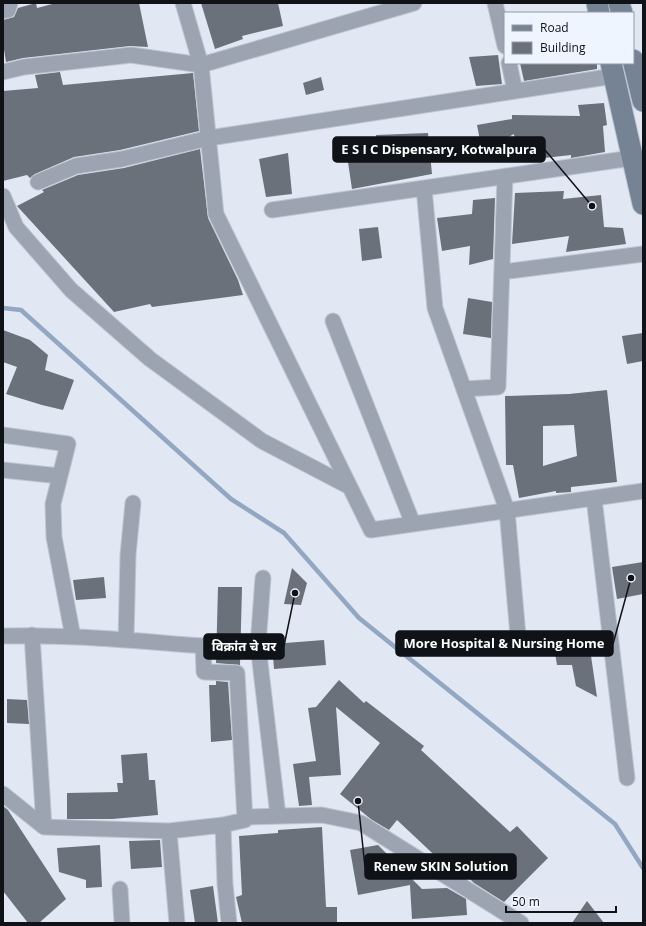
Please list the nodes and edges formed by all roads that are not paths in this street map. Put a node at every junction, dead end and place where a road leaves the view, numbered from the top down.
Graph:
1 (10, 3) edge
2 (183, 3) edge
3 (414, 3) edge
4 (495, 3) edge
5 (3, 11) edge
6 (504, 42) edge
7 (509, 64) edge
8 (637, 64) edge
9 (201, 65) junction
10 (612, 70) edge
11 (3, 72) edge
12 (515, 91) junction
13 (643, 101) edge
14 (209, 138) junction
15 (632, 158) junction
16 (505, 176) junction
17 (38, 182) dead end
18 (424, 188) junction
19 (3, 196) edge
20 (643, 204) edge
21 (272, 210) dead end
22 (643, 254) edge
23 (502, 272) junction
24 (333, 321) dead end
25 (464, 389) junction
26 (3, 435) edge
27 (3, 470) edge
28 (60, 476) junction
29 (350, 487) junction
30 (643, 491) edge
31 (594, 498) junction
32 (133, 503) dead end
33 (507, 510) junction
34 (414, 524) junction
35 (263, 578) dead end
36 (32, 635) junction
37 (3, 636) edge
38 (72, 637) junction
39 (126, 640) junction
40 (519, 647) dead end
41 (627, 778) dead end
42 (3, 794) edge
43 (278, 816) junction
44 (245, 820) junction
45 (223, 825) junction
46 (44, 827) junction
47 (169, 831) junction
48 (120, 889) dead end
49 (122, 923) edge
50 (177, 923) edge
51 (229, 923) edge
52 (522, 923) edge

1 - 5 street
2 - 9 street
3 - 9 street
4 - 6 street
7 - 12 street
8 - 13 street
9 - 11 street
9 - 14 street
10 - 12 street
10 - 15 street
12 - 14 street
14 - 17 street
14 - 29 street
15 - 16 street
15 - 20 street
16 - 18 street
16 - 23 street
18 - 21 street
18 - 25 street
19 - 29 street
22 - 23 street
23 - 25 street
24 - 34 street
25 - 33 street
26 - 28 street
27 - 28 street
28 - 38 street
29 - 34 street
30 - 31 street
31 - 33 street
31 - 41 street
32 - 39 street
33 - 34 street
33 - 40 street
35 - 43 street
36 - 37 street
36 - 38 street
36 - 46 street
38 - 39 street
39 - 44 street
42 - 46 street
43 - 44 street
43 - 52 street
44 - 45 street
45 - 47 street
45 - 51 street
46 - 47 street
47 - 50 street
48 - 49 street

